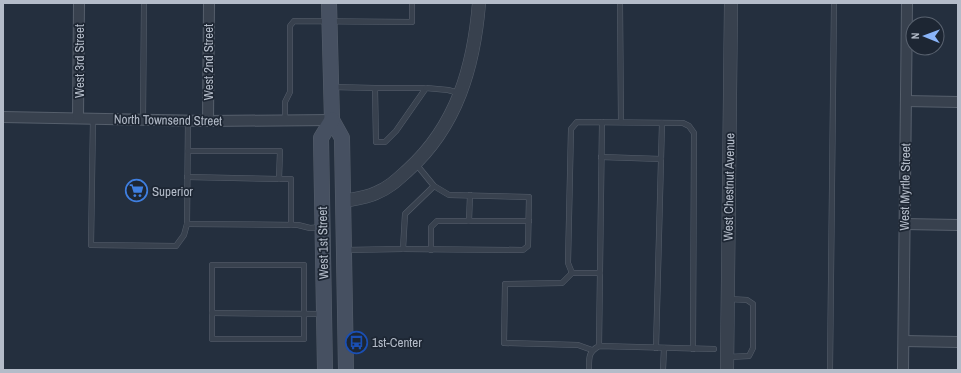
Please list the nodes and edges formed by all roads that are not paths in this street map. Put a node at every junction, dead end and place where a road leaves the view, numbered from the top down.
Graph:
1 (79, 3) edge
2 (144, 3) edge
3 (209, 3) edge
4 (329, 3) edge
5 (412, 3) edge
6 (479, 3) edge
7 (620, 3) edge
8 (731, 3) edge
9 (834, 3) edge
10 (907, 3) edge
11 (329, 21) junction
12 (331, 87) junction
13 (375, 88) junction
14 (426, 88) junction
15 (460, 94) junction
16 (906, 101) junction
17 (958, 102) edge
18 (3, 117) edge
19 (78, 118) junction
20 (93, 119) junction
21 (143, 119) junction
22 (188, 120) junction
23 (208, 120) junction
24 (285, 120) junction
25 (332, 120) junction
26 (602, 122) junction
27 (621, 122) junction
28 (662, 123) junction
29 (188, 152) junction
30 (601, 157) junction
31 (661, 159) junction
32 (416, 163) junction
33 (187, 177) junction
34 (279, 179) junction
35 (434, 186) junction
36 (470, 195) junction
37 (344, 201) junction
38 (469, 221) junction
39 (529, 222) junction
40 (187, 224) junction
41 (905, 224) junction
42 (291, 225) junction
43 (958, 225) edge
44 (323, 227) junction
45 (403, 249) junction
46 (344, 250) junction
47 (431, 250) junction
48 (572, 272) junction
49 (600, 273) junction
50 (728, 299) junction
51 (212, 313) junction
52 (304, 314) junction
53 (325, 314) junction
54 (904, 341) junction
55 (958, 342) edge
56 (599, 346) junction
57 (656, 348) junction
58 (664, 348) junction
59 (693, 349) junction
60 (714, 349) dead end
61 (592, 350) junction
62 (727, 364) edge
63 (325, 370) edge
64 (346, 370) edge
65 (589, 370) edge
66 (663, 370) edge
67 (830, 370) edge
68 (903, 370) edge

1 - 19 street, West 3rd Street
2 - 21 lane
3 - 23 street, West 2nd Street
4 - 11 main road, West 1st Street
5 - 11 lane
6 - 15 street
7 - 27 lane
8 - 50 street, West Chestnut Avenue
9 - 67 lane
10 - 16 street, West Myrtle Street
11 - 12 main road, West 1st Street
11 - 24 lane
12 - 13 lane
12 - 25 main road, West 1st Street
13 - 14 lane
13 - 14 lane
14 - 15 lane
15 - 32 street
16 - 17 street
16 - 41 street, West Myrtle Street
18 - 19 street, North Townsend Street
19 - 20 street, North Townsend Street
20 - 21 street, North Townsend Street
20 - 40 lane
21 - 22 street, North Townsend Street
22 - 23 street, North Townsend Street
22 - 29 lane
23 - 24 street, North Townsend Street
24 - 25 street, North Townsend Street
25 - 37 main road, West 1st Street
25 - 44 main road, West 1st Street
26 - 27 lane
26 - 30 lane
26 - 48 lane
27 - 28 lane
28 - 31 lane
28 - 59 lane
29 - 33 lane
29 - 34 lane
30 - 31 lane
30 - 49 lane
31 - 57 lane
32 - 35 lane
32 - 37 street
33 - 34 lane
33 - 40 lane
34 - 42 lane
35 - 36 lane
35 - 45 lane
36 - 38 lane
36 - 39 lane
37 - 46 main road, West 1st Street
38 - 39 lane
38 - 47 lane
39 - 47 lane
40 - 42 lane
41 - 43 street
41 - 54 street, West Myrtle Street
42 - 44 lane
44 - 53 main road, West 1st Street
45 - 46 lane
45 - 47 lane
46 - 64 main road, West 1st Street
48 - 49 lane
48 - 61 lane
49 - 56 lane
50 - 62 street, West Chestnut Avenue
50 - 62 lane
51 - 52 lane
51 - 52 lane
51 - 52 lane
52 - 53 lane
53 - 63 main road, West 1st Street
54 - 55 street
54 - 68 street, West Myrtle Street
56 - 57 lane
56 - 61 lane
57 - 58 lane
58 - 59 lane
58 - 66 lane
59 - 60 lane
61 - 65 lane

